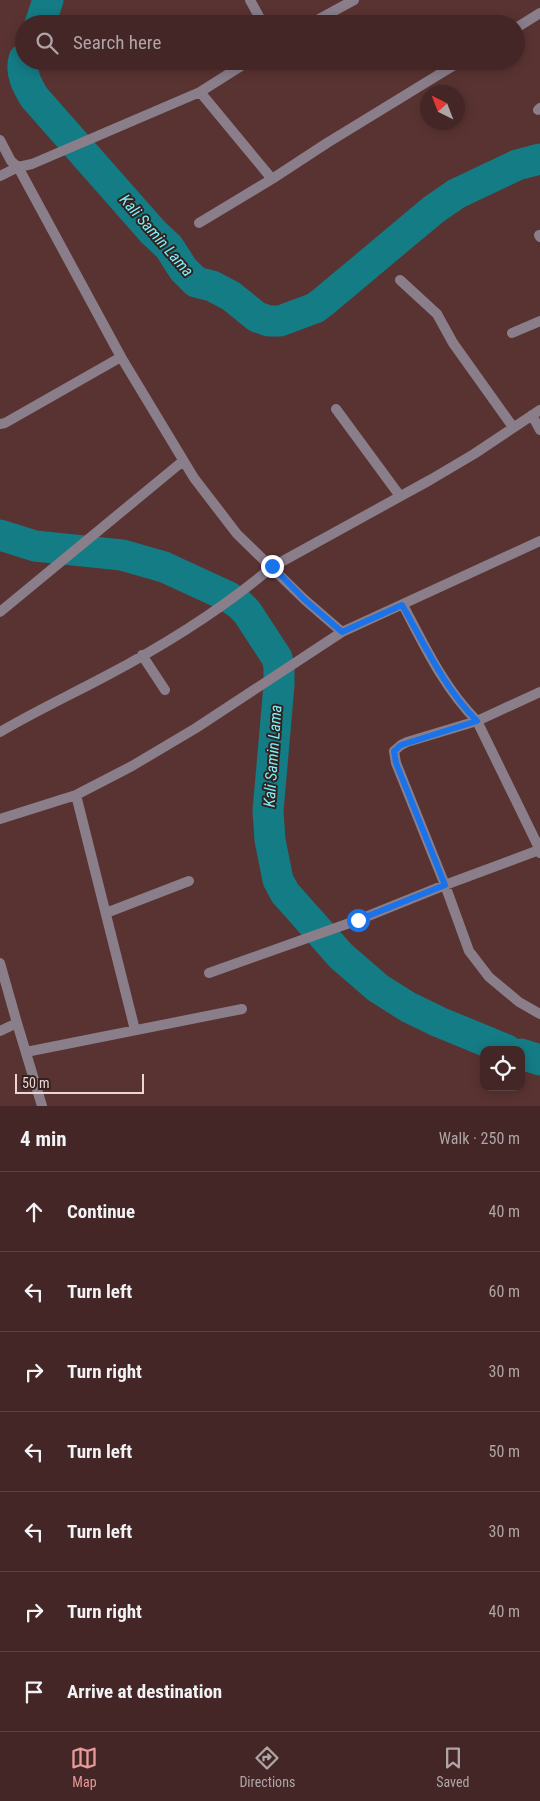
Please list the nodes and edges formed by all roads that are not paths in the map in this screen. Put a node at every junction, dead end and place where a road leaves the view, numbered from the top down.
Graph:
1 (250, 0) edge
2 (354, 0) edge
3 (540, 13) edge
4 (258, 15) edge
5 (326, 15) edge
6 (525, 22) edge
7 (235, 70) edge
8 (446, 70) edge
9 (200, 92) junction
10 (0, 140) edge
11 (18, 167) junction
12 (0, 176) edge
13 (272, 179) junction
14 (199, 223) dead end
15 (400, 280) dead end
16 (540, 321) edge
17 (512, 332) dead end
18 (121, 357) junction
19 (336, 409) dead end
20 (536, 412) edge
21 (0, 424) edge
22 (513, 427) junction
23 (540, 430) edge
24 (183, 461) junction
25 (400, 496) junction
26 (540, 541) edge
27 (272, 566) junction
28 (402, 605) junction
29 (0, 612) edge
30 (342, 632) junction
31 (142, 655) junction
32 (165, 690) dead end
33 (540, 692) edge
34 (477, 721) junction
35 (0, 732) edge
36 (76, 795) junction
37 (0, 819) edge
38 (540, 851) edge
39 (189, 881) dead end
40 (445, 885) junction
41 (106, 913) junction
42 (0, 963) edge
43 (209, 973) dead end
44 (242, 1008) dead end
45 (540, 1014) edge
46 (17, 1023) junction
47 (135, 1030) junction
48 (0, 1031) edge
49 (26, 1052) junction
50 (42, 1106) edge

1 - 4 street
2 - 5 street
3 - 6 street
7 - 9 street
8 - 13 street
9 - 11 street
9 - 13 street
10 - 11 street
11 - 12 street
11 - 18 street
13 - 14 street
15 - 22 street
16 - 17 street
18 - 21 street
18 - 24 street
19 - 25 street
20 - 22 street
20 - 23 street
22 - 25 street
24 - 27 street
24 - 29 street
25 - 27 street
26 - 28 street
27 - 30 street
27 - 31 street
28 - 30 street
28 - 34 street
30 - 36 street
31 - 32 street
31 - 35 street
33 - 34 street
34 - 38 street
34 - 40 street
36 - 37 street
36 - 41 street
38 - 40 street
39 - 41 street
40 - 43 street
40 - 45 street
41 - 47 street
42 - 46 street
44 - 47 street
46 - 48 street
46 - 49 street
47 - 49 street
49 - 50 street

